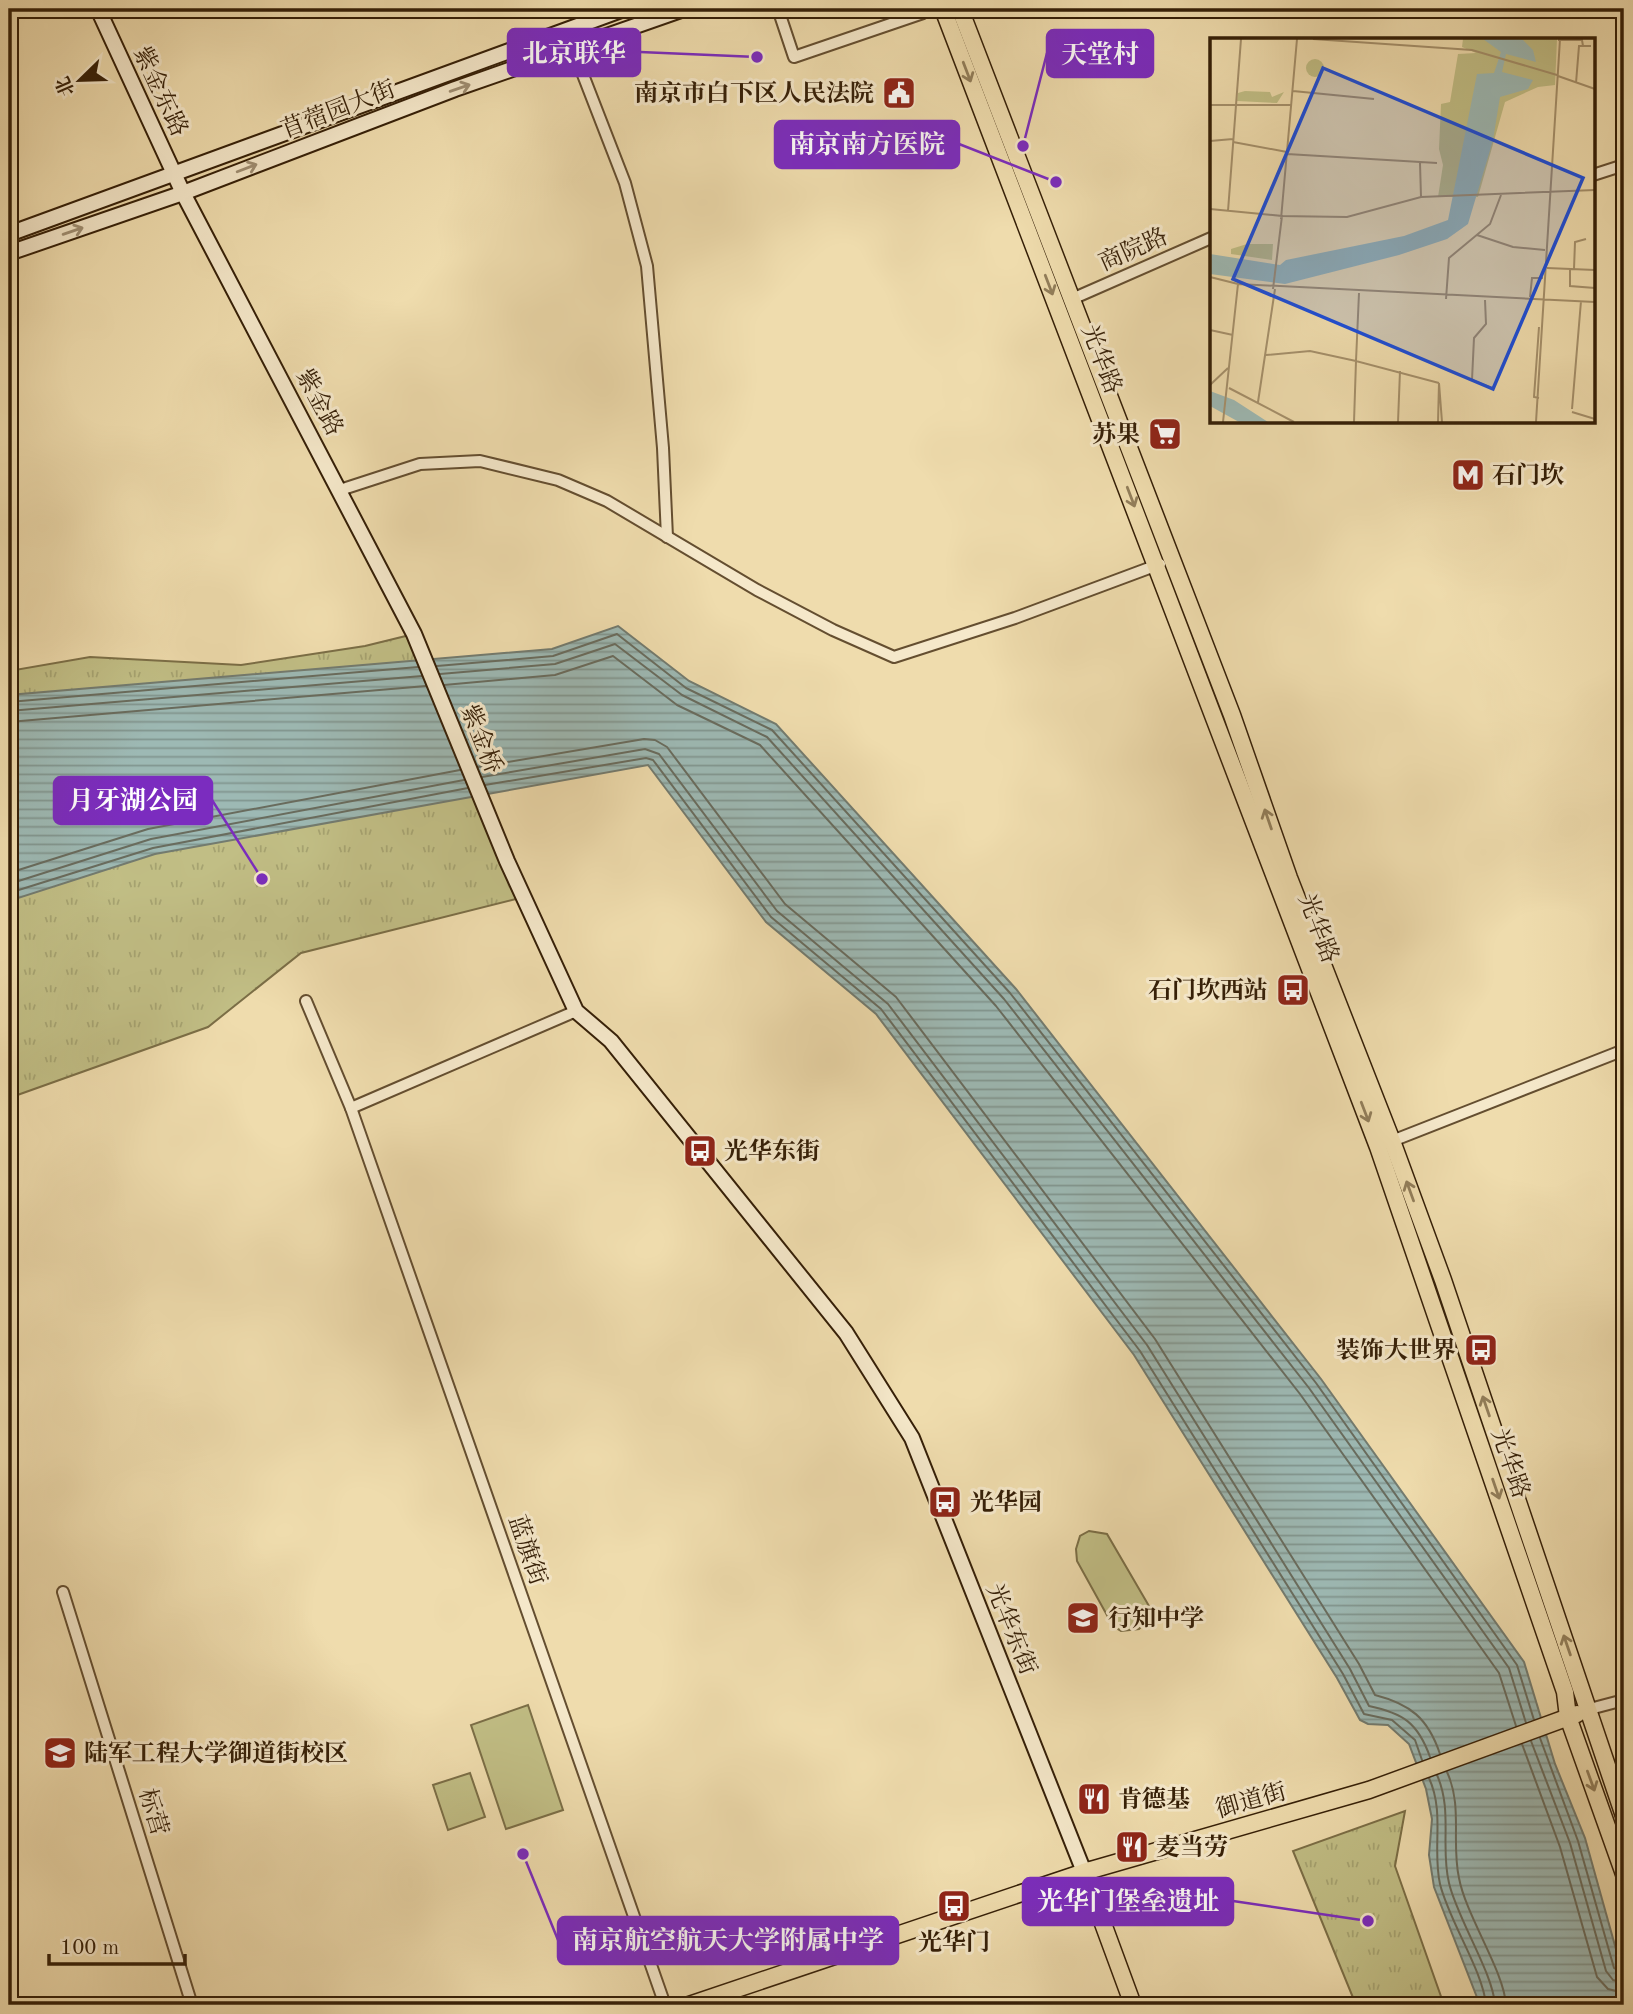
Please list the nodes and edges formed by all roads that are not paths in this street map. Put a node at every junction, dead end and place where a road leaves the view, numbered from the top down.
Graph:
1 (97, 9) edge
2 (624, 9) edge
3 (684, 9) edge
4 (778, 9) edge
5 (943, 9) edge
6 (960, 9) edge
7 (923, 13) dead end
8 (573, 49) junction
9 (1624, 165) edge
10 (175, 174) junction
11 (1594, 175) edge
12 (184, 192) junction
13 (9, 234) edge
14 (1210, 238) edge
15 (9, 253) edge
16 (1072, 299) junction
17 (340, 490) junction
18 (667, 537) junction
19 (1165, 563) junction
20 (414, 634) joint
21 (507, 861) joint
22 (306, 1001) dead end
23 (576, 1011) junction
24 (1624, 1050) edge
25 (351, 1108) junction
26 (1385, 1144) junction
27 (63, 1592) dead end
28 (1624, 1700) edge
29 (1586, 1710) junction
30 (1569, 1717) junction
31 (1624, 1816) edge
32 (1084, 1872) junction
33 (1624, 1874) edge
34 (192, 2005) edge
35 (665, 2005) edge
36 (689, 2005) edge
37 (1133, 2005) edge

1 - 10 street, 紫金东路
2 - 10 street, 苜蓿园大街
3 - 8 street, 苜蓿园大街
4 - 7 street
5 -> 19 main road, 光华路
6 - 16 main road, 光华路
12 -> 8 street, 苜蓿园大街
8 - 18 street
9 - 11 street
10 - 12 street, 紫金东路
10 - 13 street, 苜蓿园大街
15 -> 12 street, 苜蓿园大街
12 - 17 street, 紫金路
14 - 16 street, 商院路
16 - 19 main road, 光华路
17 - 18 street
17 - 20 street, 紫金路
18 - 19 street
19 - 26 main road, 光华路
20 - 21 street, 紫金桥
21 - 23 street, 光华东街
22 - 25 street, 蓝旗街
23 - 25 street
23 - 32 street, 光华东街
24 - 26 street
25 - 35 street, 蓝旗街
29 -> 26 main road, 光华路
26 -> 30 main road, 光华路
27 - 34 street, 标营
28 - 29 street
29 - 30 main road
29 - 31 main road, 光华路
30 - 32 main road
30 -> 33 main road, 光华路
32 - 36 main road
32 - 37 main road

